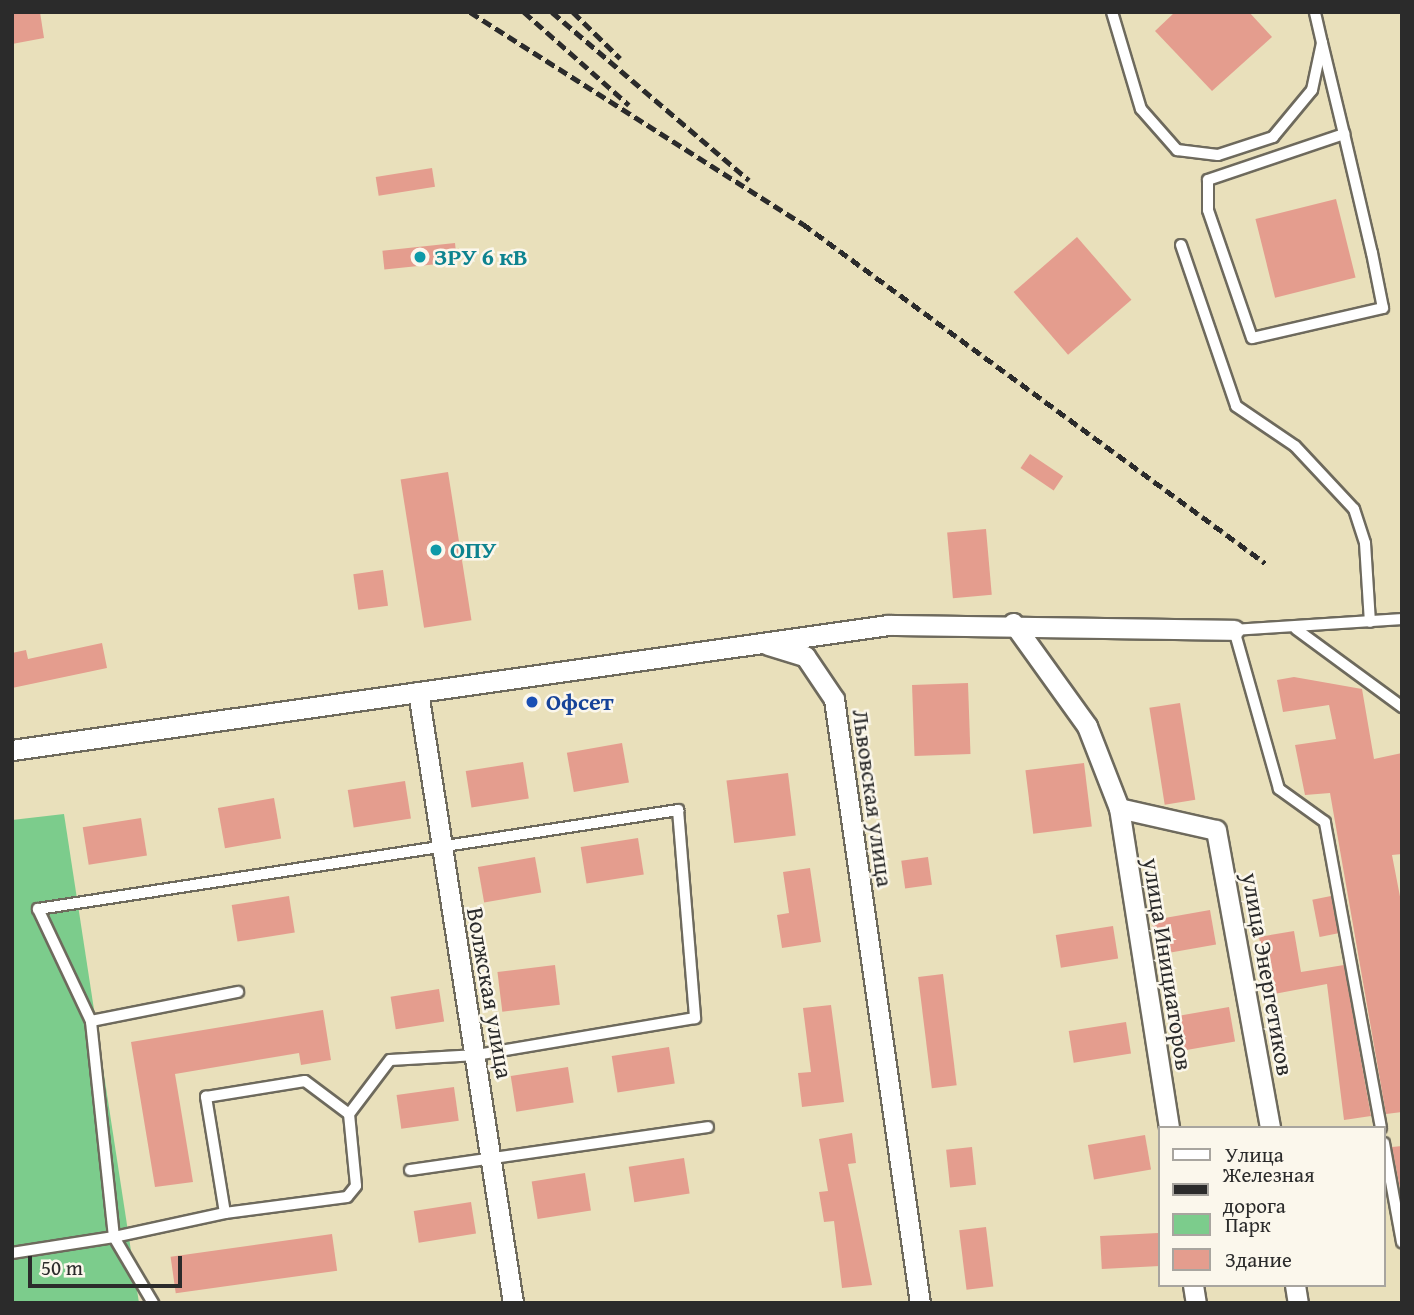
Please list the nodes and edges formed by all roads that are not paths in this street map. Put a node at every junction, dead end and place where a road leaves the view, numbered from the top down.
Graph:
1 (1112, 12) edge
2 (1315, 12) edge
3 (1322, 43) junction
4 (1344, 134) junction
5 (1181, 245) dead end
6 (1402, 619) edge
7 (1370, 622) junction
8 (1013, 624) junction
9 (1296, 629) junction
10 (1234, 630) junction
11 (764, 643) junction
12 (418, 692) junction
13 (1402, 707) edge
14 (12, 750) edge
15 (1119, 808) junction
16 (441, 848) junction
17 (239, 992) dead end
18 (91, 1021) junction
19 (477, 1055) junction
20 (349, 1114) junction
21 (1168, 1126) edge
22 (1270, 1126) edge
23 (1381, 1126) edge
24 (708, 1127) dead end
25 (1386, 1154) edge
26 (493, 1159) junction
27 (410, 1170) dead end
28 (225, 1213) junction
29 (114, 1237) junction
30 (1402, 1242) edge
31 (12, 1253) edge
32 (917, 1299) edge
33 (153, 1303) edge
34 (513, 1303) edge

1 - 3 lane
2 - 3 lane
3 - 4 lane
4 - 4 lane
5 - 7 lane
6 - 7 lane
7 - 9 lane
8 - 10 street
8 - 11 street
8 - 15 street, улица Инициаторов
9 - 10 lane
9 - 13 lane
10 - 23 lane
11 - 12 street, Львовская улица
11 - 32 street, Львовская улица
12 - 14 street, Львовская улица
12 - 16 street, Волжская улица
15 - 21 street, улица Инициаторов
15 - 22 street, улица Энергетиков
16 - 18 lane
16 - 19 street, Волжская улица
16 - 19 lane
17 - 18 lane
18 - 29 lane
19 - 20 lane
19 - 26 street, Волжская улица
20 - 28 lane
20 - 28 lane
24 - 26 lane
25 - 30 lane
26 - 27 lane
26 - 34 street, Волжская улица
28 - 29 lane
29 - 31 lane
29 - 33 lane

